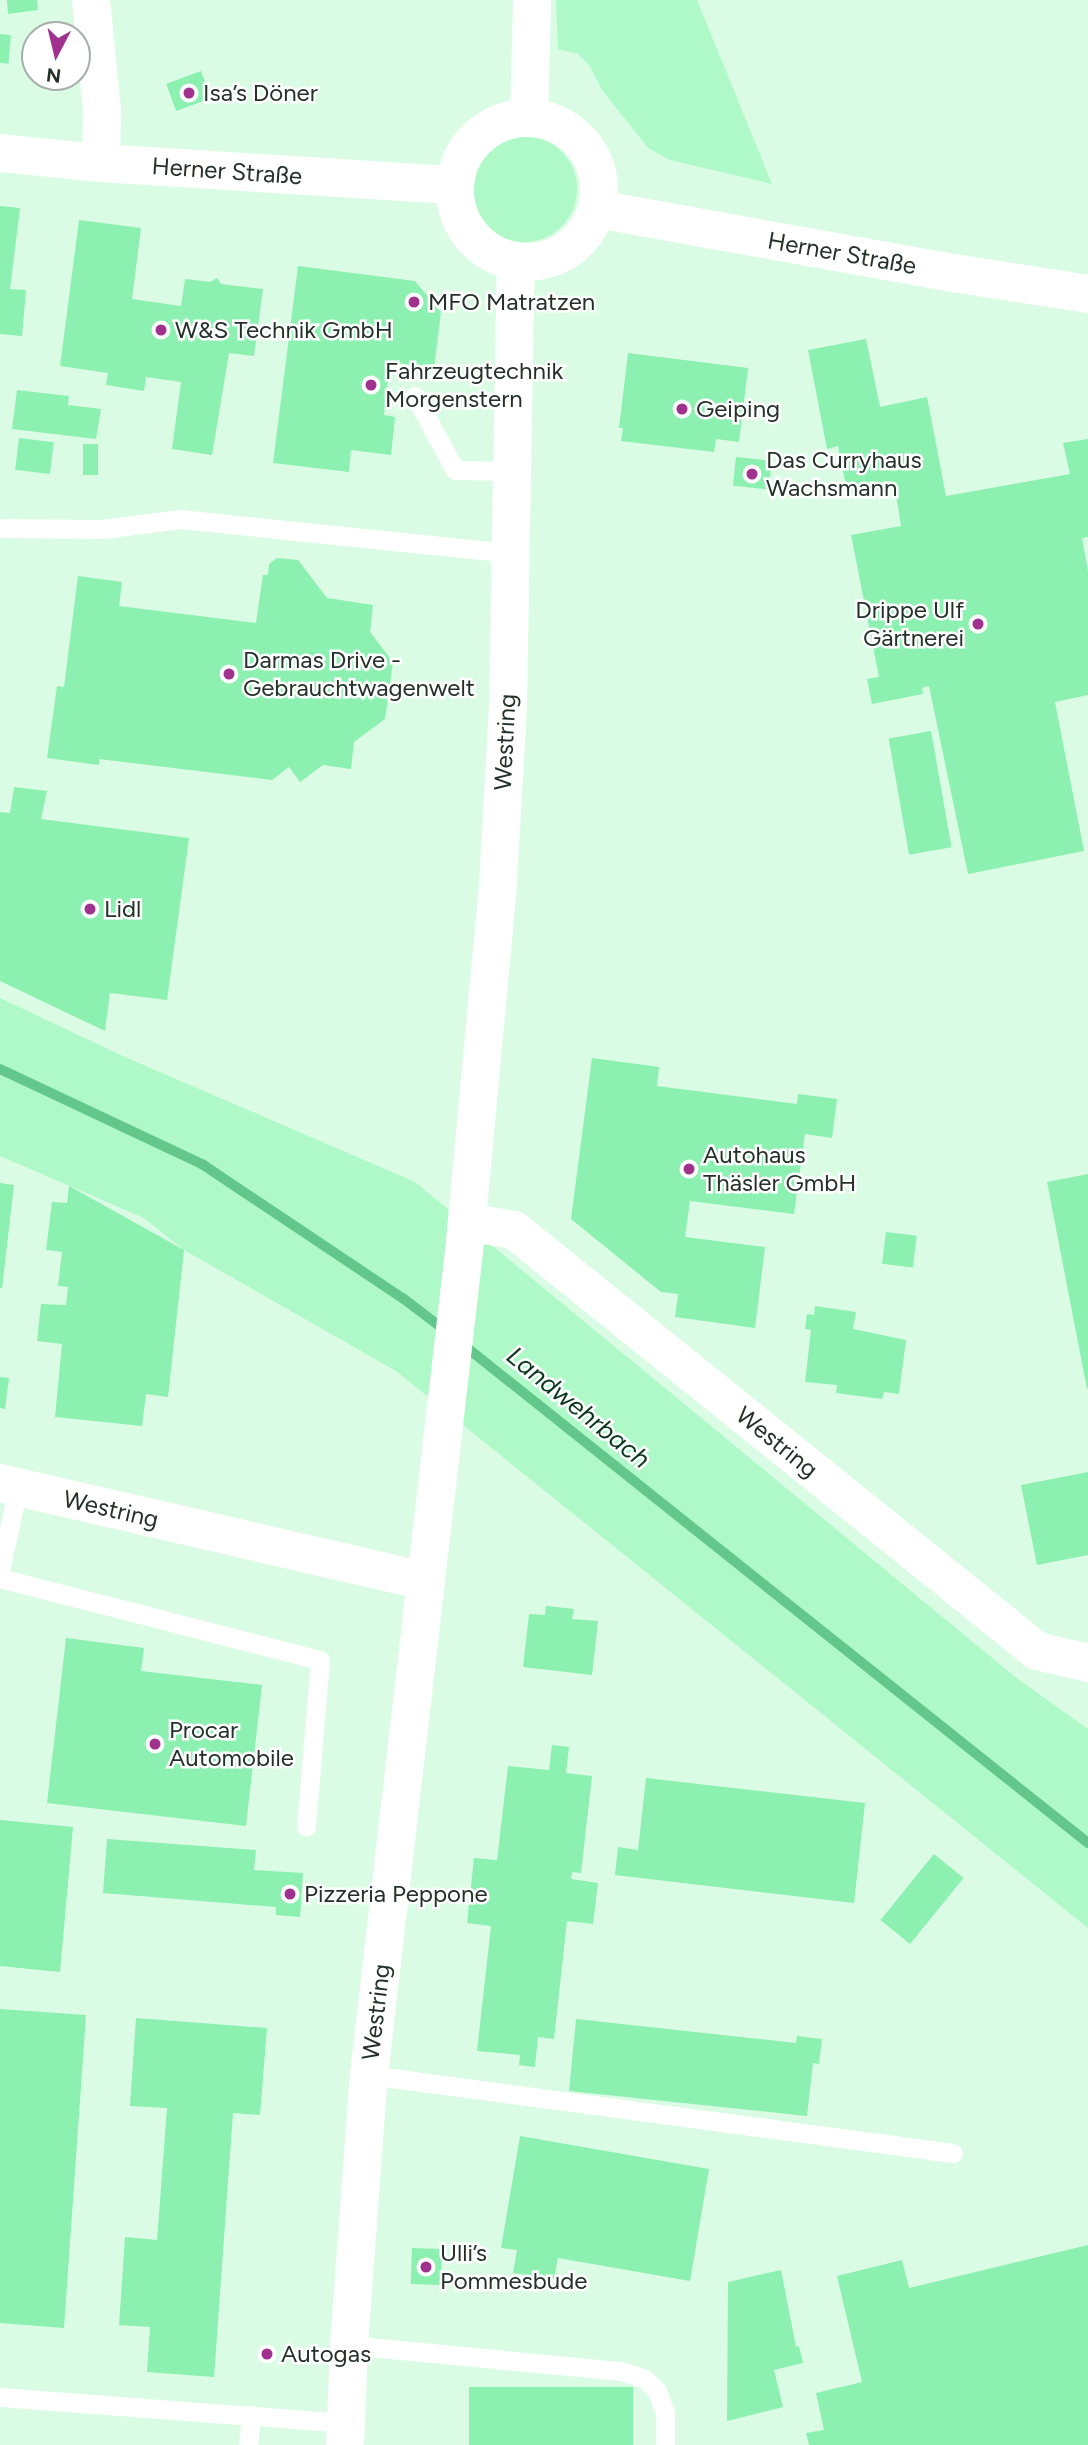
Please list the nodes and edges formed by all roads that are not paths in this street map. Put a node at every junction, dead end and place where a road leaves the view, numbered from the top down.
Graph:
1 (91, 0) edge
2 (532, 0) edge
3 (529, 118) junction
4 (0, 153) edge
5 (101, 163) junction
6 (454, 185) junction
7 (597, 209) junction
8 (516, 261) junction
9 (1088, 294) edge
10 (415, 396) dead end
11 (514, 471) junction
12 (0, 528) edge
13 (511, 553) junction
14 (465, 1237) junction
15 (9, 1486) edge
16 (0, 1571) edge
17 (0, 1578) edge
18 (426, 1581) junction
19 (1088, 1663) edge
20 (306, 1826) dead end
21 (369, 2075) junction
22 (953, 2153) dead end
23 (349, 2346) junction
24 (0, 2397) edge
25 (251, 2416) junction
26 (346, 2434) edge
27 (248, 2445) edge
28 (665, 2445) edge

1 - 5 main road
2 - 3 main road
3 - 6 main road
3 - 7 main road
4 - 5 main road, Herner Straße
5 - 6 main road, Herner Straße
6 - 8 main road
7 - 8 main road
7 - 9 main road, Herner Straße
8 - 11 main road, Westring
10 - 11 lane
11 - 13 main road, Westring
12 - 13 lane
13 - 14 main road, Westring
14 - 18 main road, Westring
14 - 19 main road, Westring
15 - 16 lane
15 - 18 main road, Westring
17 - 20 lane
18 - 21 main road, Westring
21 - 22 lane
21 - 23 main road, Westring
23 - 26 main road, Westring
23 - 28 lane
24 - 25 lane
25 - 26 lane
25 - 27 lane

